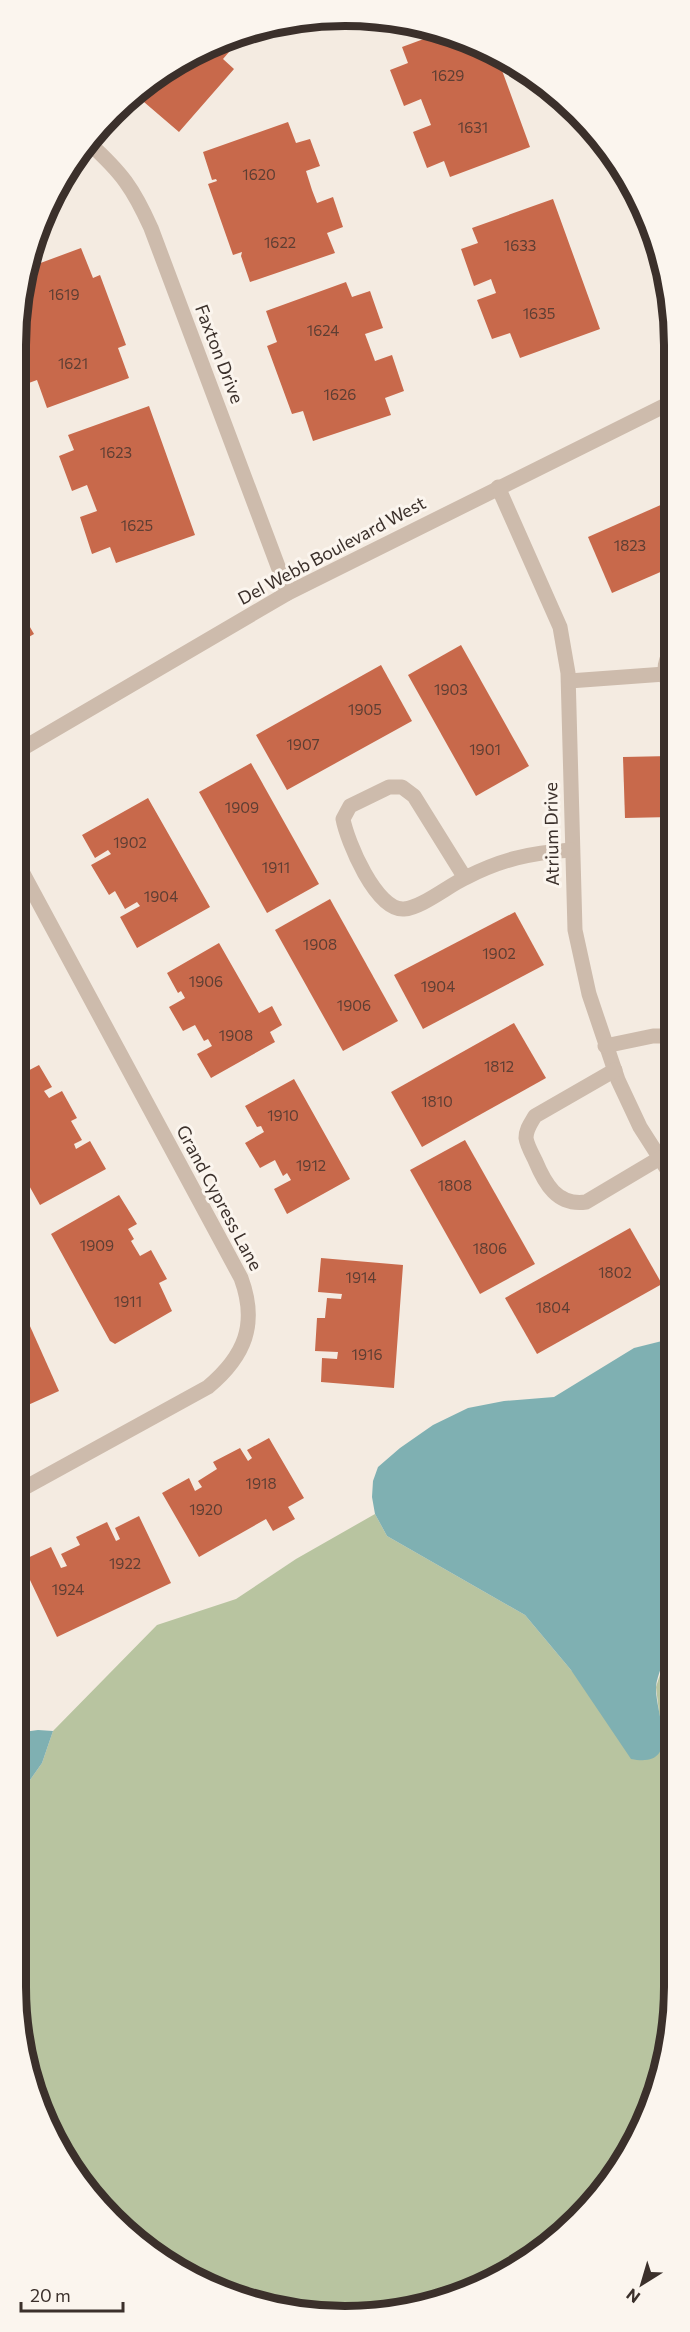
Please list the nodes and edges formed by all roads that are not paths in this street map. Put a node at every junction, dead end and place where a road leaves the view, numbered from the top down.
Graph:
1 (94, 148) edge
2 (664, 406) edge
3 (498, 487) junction
4 (288, 593) junction
5 (664, 674) edge
6 (569, 681) junction
7 (26, 746) edge
8 (571, 850) junction
9 (465, 878) junction
10 (26, 879) edge
11 (664, 1036) edge
12 (605, 1046) junction
13 (615, 1070) junction
14 (660, 1158) junction
15 (664, 1164) edge
16 (26, 1487) edge

1 - 4 street, Faxton Drive
2 - 3 street, Del Webb Boulevard West
3 - 4 street, Del Webb Boulevard West
3 - 6 street, Atrium Drive
4 - 7 street, Del Webb Boulevard West
5 - 6 street
6 - 8 street, Atrium Drive
8 - 9 street
8 - 12 street, Atrium Drive
9 - 9 street
10 - 16 street, Grand Cypress Lane
11 - 12 street
12 - 13 street, Atrium Drive
13 - 14 street, Atrium Drive
13 - 14 street
14 - 15 street, Atrium Drive

